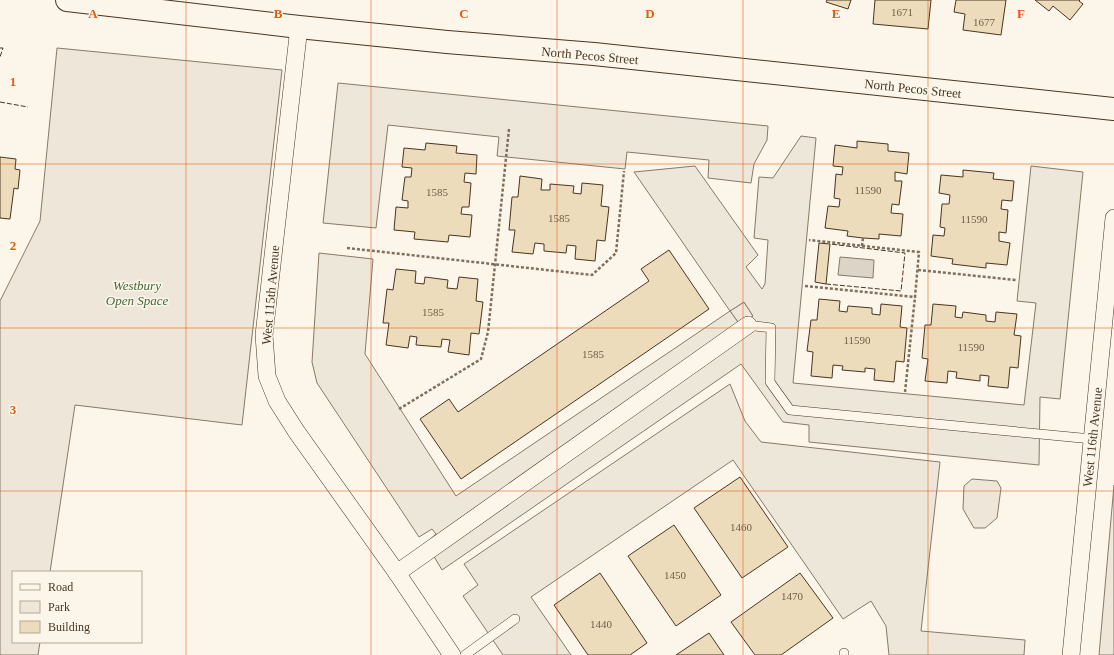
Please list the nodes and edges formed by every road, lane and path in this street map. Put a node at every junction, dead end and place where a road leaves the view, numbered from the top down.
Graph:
1 (67, 0) edge
2 (299, 27) junction
3 (1114, 109) edge
4 (509, 129) dead end
5 (624, 171) dead end
6 (1114, 218) edge
7 (863, 238) dead end
8 (809, 240) dead end
9 (862, 246) junction
10 (347, 248) dead end
11 (495, 264) junction
12 (918, 270) junction
13 (1016, 280) dead end
14 (805, 286) dead end
15 (915, 297) junction
16 (748, 325) joint
17 (905, 392) dead end
18 (399, 408) dead end
19 (1092, 439) junction
20 (397, 573) junction
21 (515, 619) dead end
22 (452, 655) edge
23 (465, 655) edge
24 (1071, 655) edge

1 - 2 street, North Pecos Street
2 - 3 street, North Pecos Street
2 - 20 street, West 115th Avenue
4 - 11 path
5 - 11 path
6 - 19 street, West 116th Avenue
7 - 9 path
8 - 9 path
9 - 12 path
10 - 11 path
11 - 18 path
12 - 13 path
12 - 15 path
14 - 15 path
15 - 17 path
16 - 19 lane
16 - 20 street
19 - 24 street, West 116th Avenue
20 - 22 street, West 115th Avenue
21 - 23 lane

